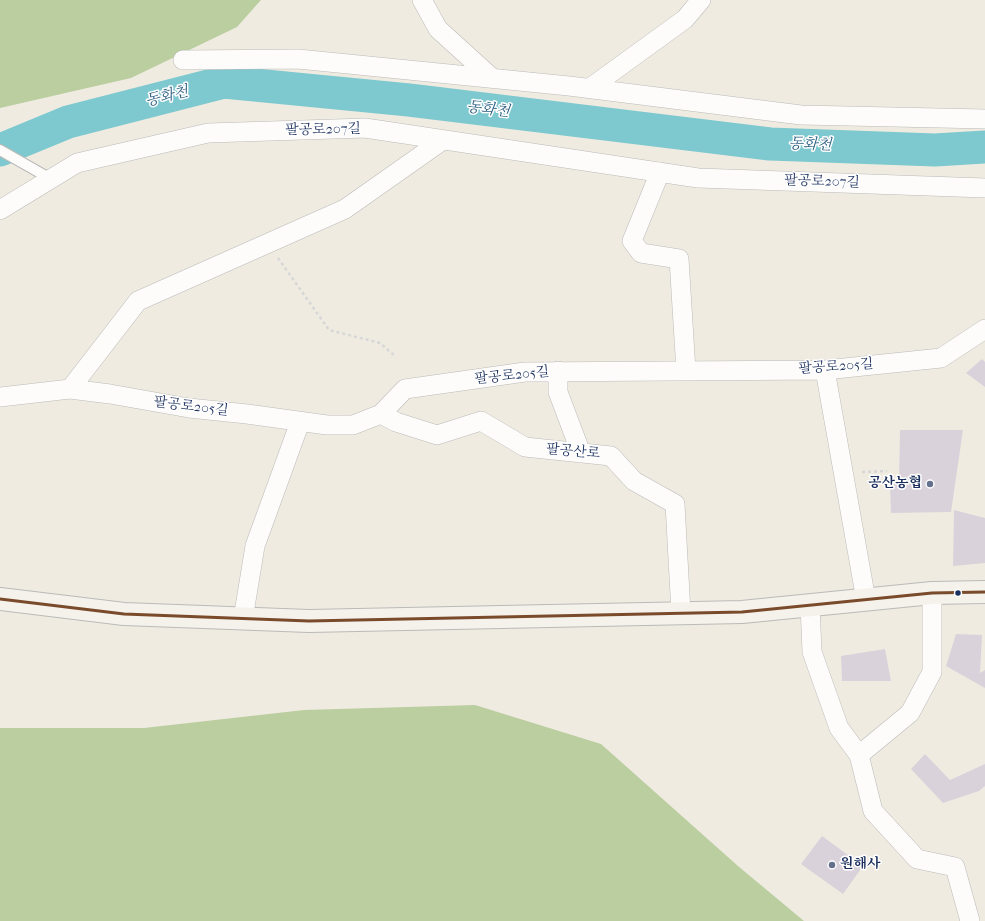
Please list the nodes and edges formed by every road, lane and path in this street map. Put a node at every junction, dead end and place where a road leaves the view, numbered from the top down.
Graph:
1 (422, 0) edge
2 (700, 0) edge
3 (183, 60) dead end
4 (492, 78) junction
5 (590, 88) junction
6 (985, 119) edge
7 (443, 140) junction
8 (0, 150) edge
9 (660, 172) junction
10 (51, 179) junction
11 (985, 188) edge
12 (0, 210) edge
13 (268, 242) junction
14 (985, 329) edge
15 (396, 356) dead end
16 (825, 370) junction
17 (558, 371) junction
18 (686, 371) junction
19 (70, 389) junction
20 (0, 397) edge
21 (381, 414) junction
22 (300, 422) junction
23 (581, 453) junction
24 (842, 466) junction
25 (887, 471) dead end
26 (985, 592) edge
27 (932, 593) junction
28 (0, 599) edge
29 (866, 600) junction
30 (810, 605) junction
31 (681, 613) junction
32 (243, 619) junction
33 (859, 755) junction
34 (970, 921) edge

1 - 4 street
2 - 5 street
3 - 4 street
4 - 5 street
5 - 6 street
7 - 9 street, 팔공로207길
7 - 10 street, 팔공로207길
7 - 13 street
8 - 10 lane
9 - 11 street, 팔공로207길
9 - 18 street
10 - 12 street, 팔공로207길
13 - 15 path
13 - 19 street
14 - 16 street, 팔공로205길
16 - 18 street, 팔공로205길
16 - 24 street
17 - 18 street, 팔공로205길
17 - 21 street, 팔공로205길
17 - 23 street
19 - 20 street, 팔공로205길
19 - 22 street, 팔공로205길
21 - 22 street, 팔공로205길
21 - 23 street, 팔공산로
22 - 32 street
23 - 31 street, 팔공산로
24 - 25 path
24 - 29 street
26 - 27 main road
27 - 29 main road
27 - 33 street
28 - 32 main road
29 - 30 main road
30 - 31 main road
30 - 33 street
31 - 32 main road
33 - 34 street

